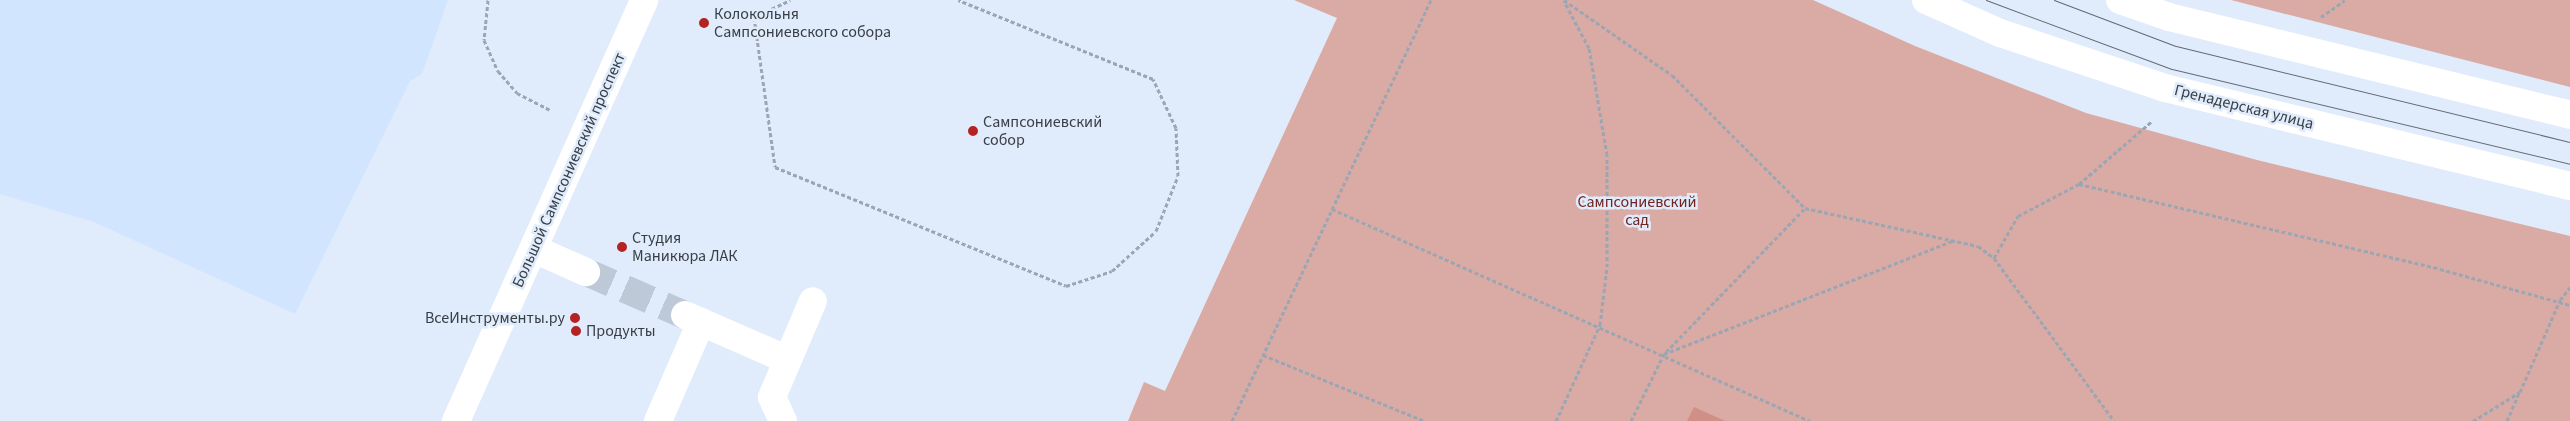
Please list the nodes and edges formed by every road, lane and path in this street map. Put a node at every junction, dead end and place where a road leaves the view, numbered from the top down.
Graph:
1 (488, 0) edge
2 (644, 0) edge
3 (790, 0) edge
4 (958, 0) edge
5 (1431, 0) edge
6 (1564, 0) edge
7 (1926, 0) edge
8 (2120, 0) edge
9 (739, 11) dead end
10 (754, 17) junction
11 (550, 110) dead end
12 (2570, 115) edge
13 (2154, 119) dead end
14 (2078, 184) junction
15 (2570, 186) edge
16 (1805, 208) junction
17 (1332, 210) junction
18 (1953, 241) junction
19 (534, 249) junction
20 (1994, 258) junction
21 (586, 272) tunnel mouth
22 (2570, 287) edge
23 (2560, 300) junction
24 (813, 301) dead end
25 (2570, 305) edge
26 (1600, 325) junction
27 (1664, 354) junction
28 (1263, 355) junction
29 (788, 360) junction
30 (2520, 392) junction
31 (456, 421) edge
32 (658, 421) edge
33 (783, 421) edge
34 (1232, 421) edge
35 (1425, 421) edge
36 (1556, 421) edge
37 (1631, 421) edge
38 (1810, 421) edge
39 (2114, 421) edge
40 (2473, 421) edge
41 (2507, 421) edge

1 - 11 path
2 - 19 street, Большой Сампсониевский проспект
3 - 10 path
4 - 10 path
5 - 17 path
6 - 16 path
6 - 26 path
7 - 15 street, Гренадерская улица
8 - 12 street
9 - 10 path
13 - 14 path
14 - 20 path
14 - 23 path
16 - 18 path
16 - 27 path
17 - 26 path
17 - 28 path
18 - 20 path
18 - 27 path
19 - 21 street
19 - 31 street, Большой Сампсониевский проспект
20 - 39 path
22 - 23 path
23 - 25 path
23 - 30 path
24 - 29 street
26 - 27 path
26 - 36 path
27 - 37 path
27 - 38 path
28 - 34 path
28 - 35 path
29 - 32 street
29 - 33 street
30 - 40 path
30 - 41 path

